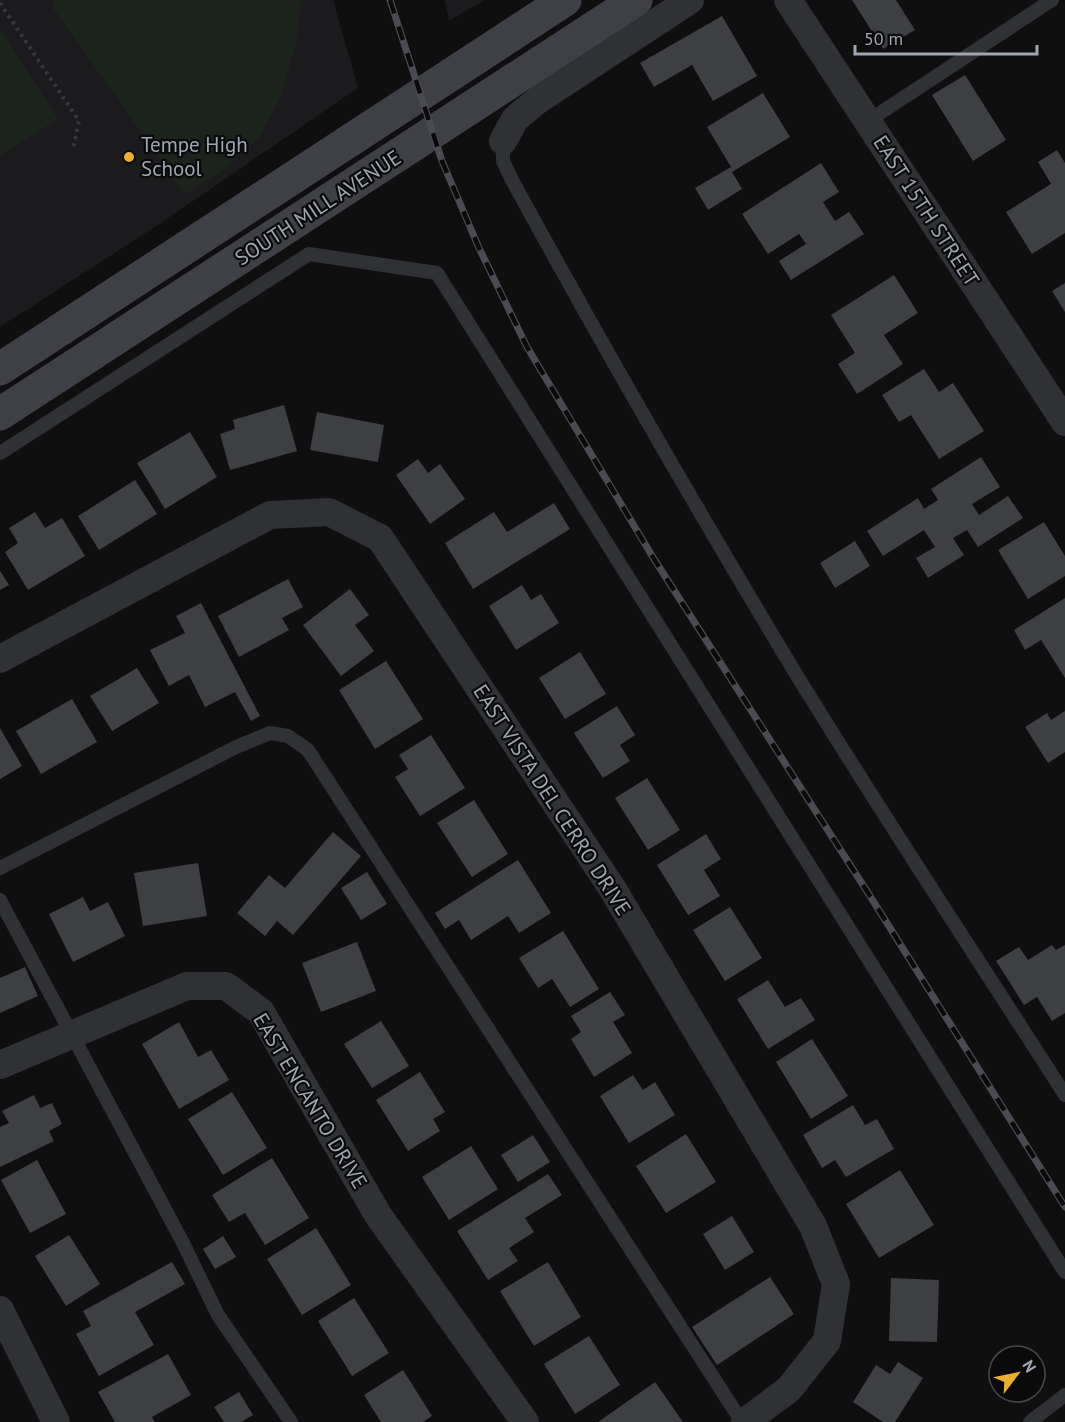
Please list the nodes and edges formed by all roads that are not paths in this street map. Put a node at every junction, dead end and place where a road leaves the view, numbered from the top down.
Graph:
1 (565, 0) edge
2 (636, 0) edge
3 (690, 0) edge
4 (788, 0) edge
5 (1052, 0) edge
6 (868, 121) junction
7 (503, 141) joint
8 (0, 369) edge
9 (0, 414) edge
10 (1065, 422) edge
11 (0, 453) edge
12 (0, 659) edge
13 (0, 868) edge
14 (0, 900) edge
15 (72, 1033) junction
16 (0, 1065) edge
17 (1065, 1095) edge
18 (1065, 1272) edge
19 (0, 1310) edge
20 (1065, 1395) edge
21 (56, 1422) edge
22 (291, 1422) edge
23 (525, 1422) edge
24 (744, 1422) edge
25 (1030, 1422) edge

1 - 8 main road, SOUTH MILL AVENUE
2 - 9 main road, SOUTH MILL AVENUE
3 - 7 street
4 - 6 street, EAST 15TH STREET
5 - 6 lane
6 - 10 street, EAST 15TH STREET
7 - 17 lane
11 - 18 lane
12 - 24 street, EAST VISTA DEL CERRO DRIVE
13 - 24 lane
14 - 15 lane
15 - 16 street, EAST ENCANTO DRIVE
15 - 22 lane
15 - 23 street, EAST ENCANTO DRIVE
19 - 21 street
20 - 25 lane

